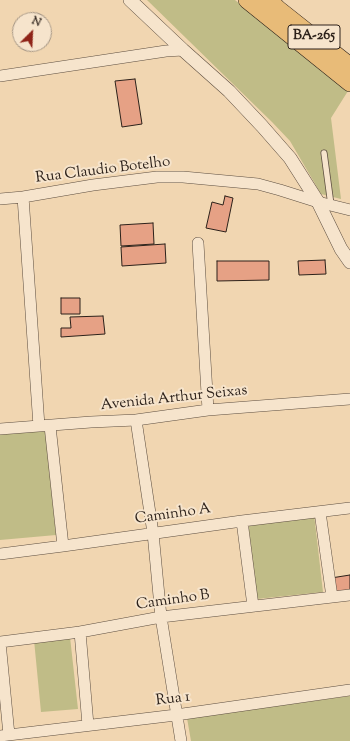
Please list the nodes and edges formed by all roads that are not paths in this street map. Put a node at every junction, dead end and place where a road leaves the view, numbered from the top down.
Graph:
1 (130, 0) edge
2 (247, 0) edge
3 (274, 4) edge
4 (183, 50) junction
5 (350, 66) edge
6 (0, 76) edge
7 (350, 83) edge
8 (324, 153) dead end
9 (23, 197) junction
10 (0, 199) edge
11 (325, 204) junction
12 (350, 210) edge
13 (198, 243) dead end
14 (350, 263) edge
15 (350, 399) edge
16 (208, 410) junction
17 (136, 420) junction
18 (45, 426) junction
19 (0, 429) edge
20 (350, 508) edge
21 (320, 512) junction
22 (242, 521) junction
23 (153, 533) junction
24 (63, 546) junction
25 (0, 554) edge
26 (350, 595) edge
27 (332, 597) junction
28 (253, 606) junction
29 (161, 617) junction
30 (80, 632) junction
31 (0, 642) edge
32 (350, 690) edge
33 (176, 715) junction
34 (88, 725) junction
35 (4, 736) edge
36 (181, 741) edge

1 - 4 street
2 - 7 main road
3 - 5 main road, BA-265
4 - 6 street
4 - 11 street
8 - 11 lane
9 - 10 street, Rua Claudio Botelho
9 - 11 street, Rua Claudio Botelho
9 - 18 street
11 - 12 street, Rua Claudio Botelho
11 - 14 street
13 - 16 street
15 - 16 street, Avenida Arthur Seixas
16 - 17 street, Avenida Arthur Seixas
17 - 18 street, Avenida Arthur Seixas
17 - 23 street
18 - 19 street, Avenida Arthur Seixas
18 - 24 street
20 - 21 street, Caminho A
21 - 22 street, Caminho A
21 - 27 street
22 - 23 street, Caminho A
22 - 28 street
23 - 24 street, Caminho A
23 - 29 street
24 - 25 street, Caminho A
26 - 27 street, Caminho B
27 - 28 street, Caminho B
28 - 29 street, Caminho B
29 - 30 street, Caminho B
29 - 33 street
30 - 31 street, Caminho B
30 - 34 street
31 - 35 street
32 - 33 street, Rua 1
33 - 34 street, Rua 1
33 - 36 street
34 - 35 street, Rua 1

